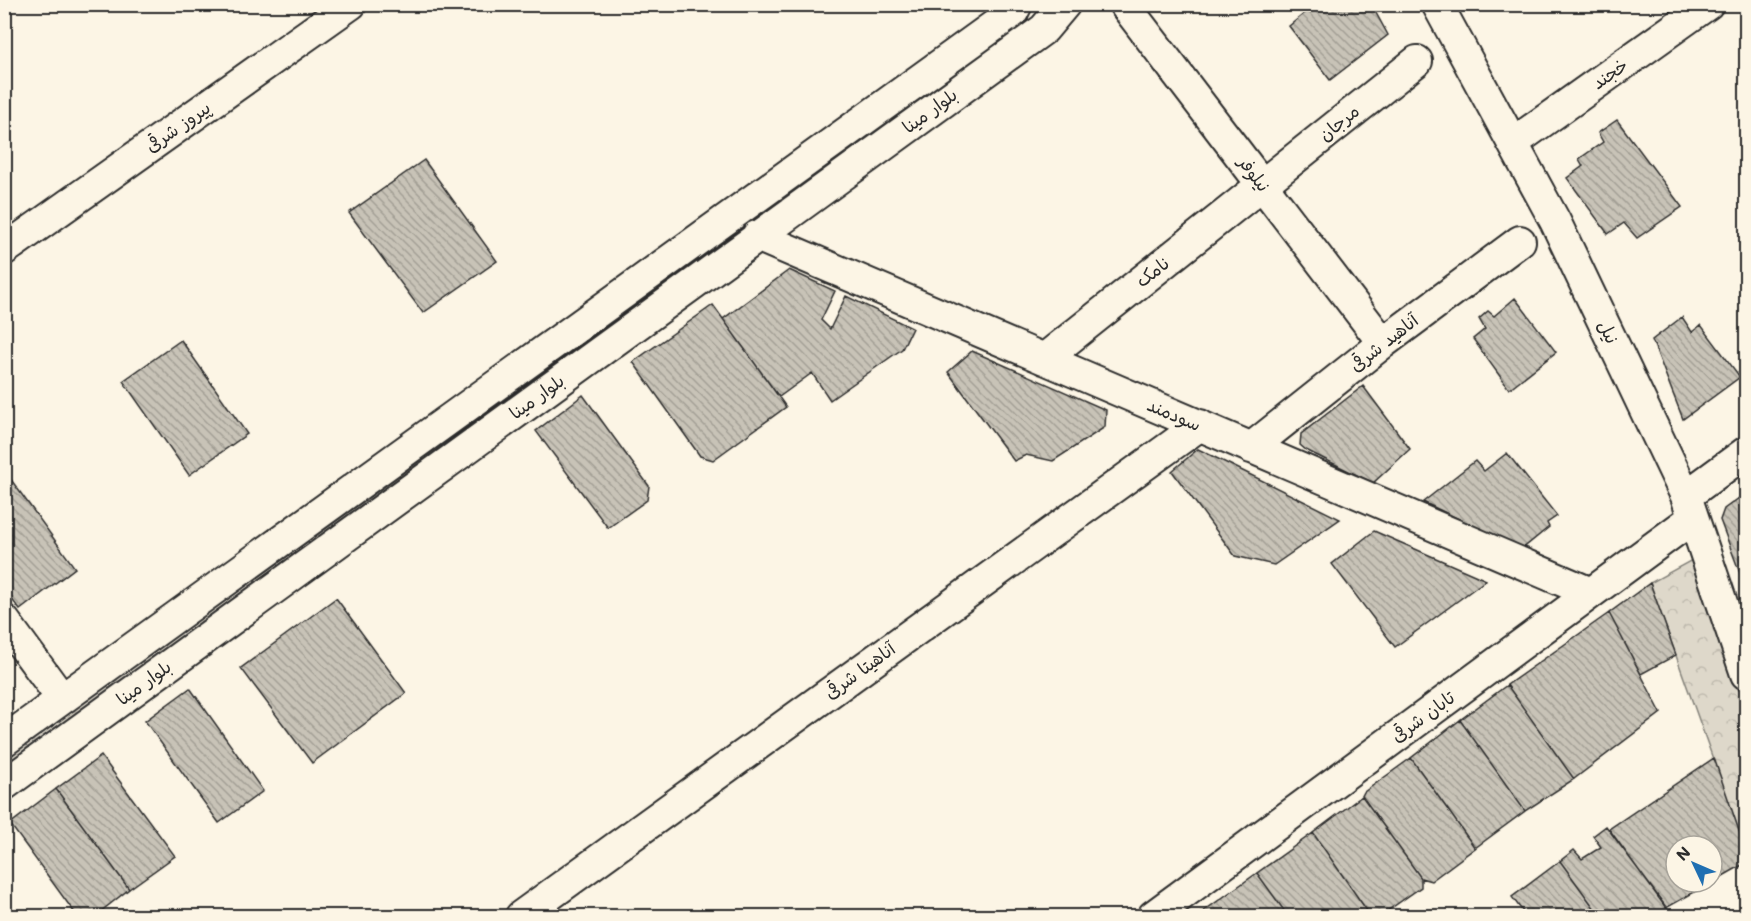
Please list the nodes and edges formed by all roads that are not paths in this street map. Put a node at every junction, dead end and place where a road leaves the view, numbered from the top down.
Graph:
1 (351, 4) edge
2 (1017, 4) edge
3 (1065, 4) edge
4 (1124, 4) edge
5 (1437, 4) edge
6 (1708, 4) edge
7 (1417, 61) dead end
8 (1513, 143) junction
9 (1262, 185) junction
10 (758, 236) junction
11 (1520, 241) dead end
12 (4, 250) edge
13 (1383, 343) junction
14 (1044, 359) junction
15 (1200, 425) junction
16 (1251, 448) junction
17 (1746, 452) edge
18 (1690, 507) junction
19 (1591, 593) junction
20 (4, 620) edge
21 (1746, 674) edge
22 (62, 699) junction
23 (4, 741) edge
24 (4, 785) edge
25 (521, 916) edge
26 (1153, 916) edge

1 - 12 street, پیروز شرقی
2 - 22 street, بلوار مینا
3 - 10 street, بلوار مینا
4 - 9 street, نیلوفر
5 - 8 street, نیل
6 - 8 street, خجند
7 - 9 street, مرجان
8 - 18 street, نیل
9 - 13 street, نیلوفر
9 - 14 street, نامک
10 - 14 street, سودمند
10 - 24 street, بلوار مینا
11 - 13 street, آناهید شرقی
13 - 16 street, آناهید شرقی
14 - 15 street, سودمند
15 - 16 street, سودمند
15 - 25 street, آناهیتا شرقی
16 - 19 street, سودمند
17 - 18 street, تابان شرقی
18 - 19 street, تابان شرقی
18 - 21 street, نیل
19 - 26 street, تابان شرقی
20 - 22 street
22 - 23 street, بلوار مینا

